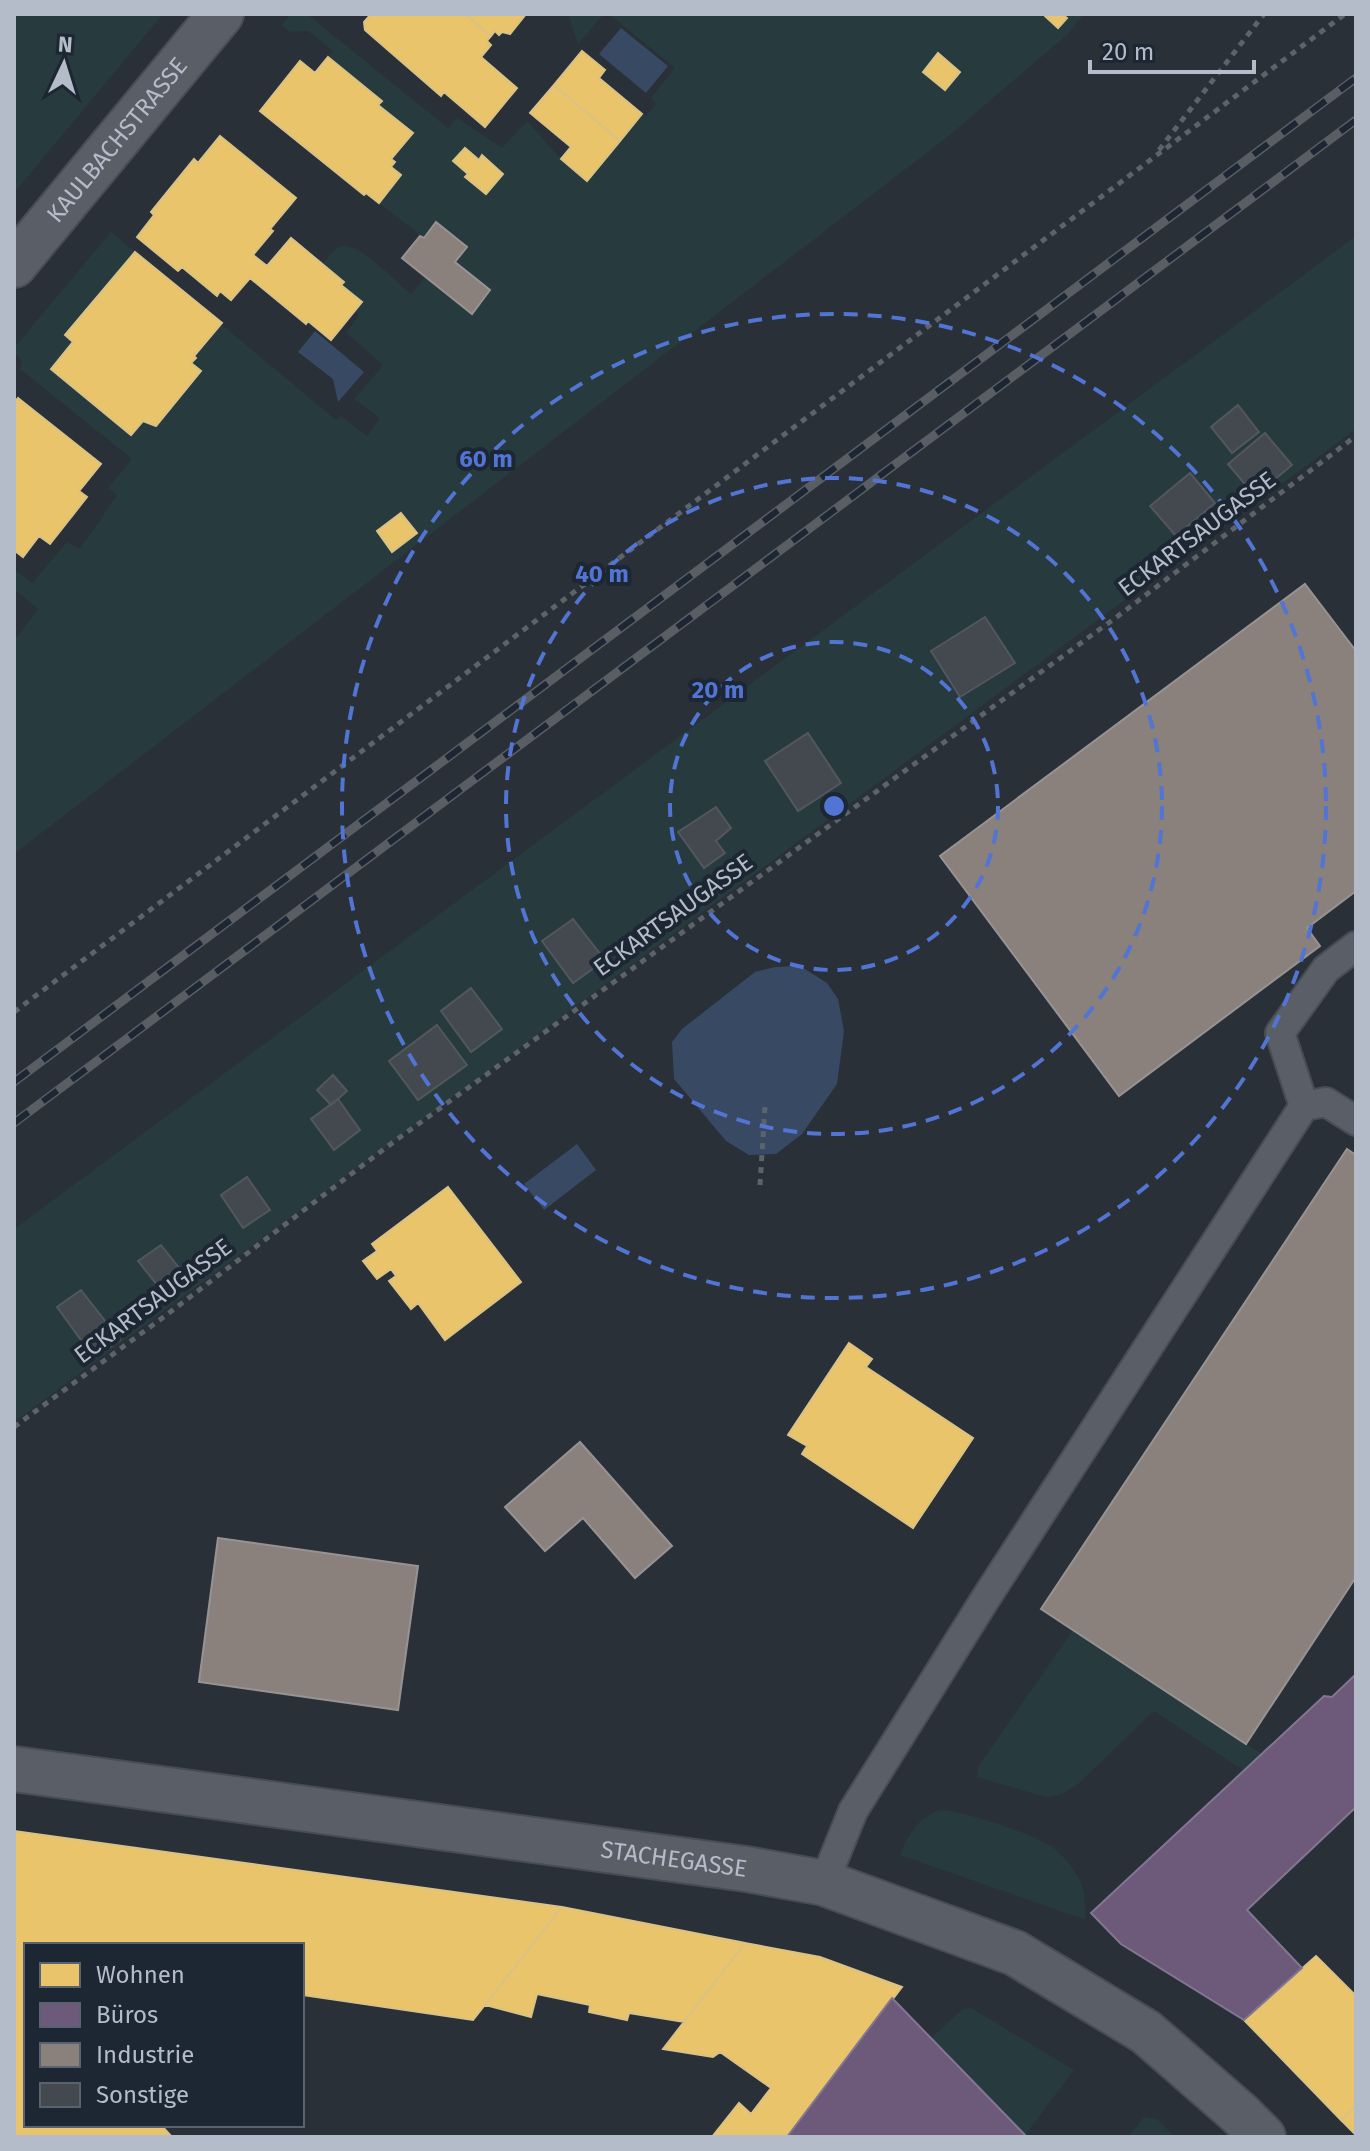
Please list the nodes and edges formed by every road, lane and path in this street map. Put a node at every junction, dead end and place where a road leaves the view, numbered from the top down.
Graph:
1 (221, 14) edge
2 (1264, 14) edge
3 (1345, 14) edge
4 (1154, 158) junction
5 (14, 265) edge
6 (1356, 436) edge
7 (1356, 946) edge
8 (14, 1012) edge
9 (765, 1106) dead end
10 (1304, 1106) junction
11 (1356, 1121) edge
12 (760, 1185) dead end
13 (14, 1427) edge
14 (14, 1769) edge
15 (824, 1883) junction
16 (1263, 2137) edge

1 - 5 street, KAULBACHSTRASSE
2 - 4 path
3 - 4 path
4 - 8 path
6 - 13 path, ECKARTSAUGASSE
7 - 10 lane
9 - 12 path
10 - 11 lane
10 - 15 lane
14 - 15 street, STACHEGASSE
15 - 16 street, STACHEGASSE

